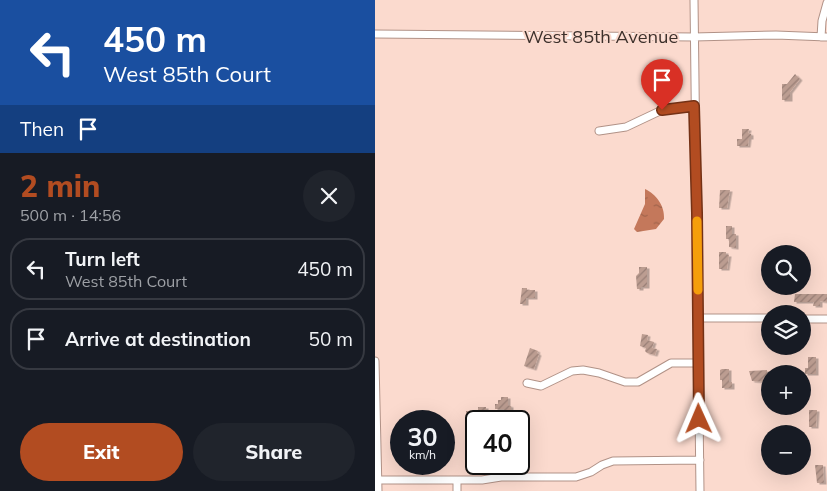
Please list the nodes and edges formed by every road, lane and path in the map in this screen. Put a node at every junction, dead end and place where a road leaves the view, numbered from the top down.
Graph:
1 (694, 0) edge
2 (827, 3) edge
3 (375, 34) edge
4 (694, 37) junction
5 (824, 37) edge
6 (694, 106) junction
7 (599, 131) dead end
8 (699, 318) junction
9 (761, 318) edge
10 (811, 318) edge
11 (827, 319) edge
12 (375, 361) edge
13 (699, 363) junction
14 (527, 383) dead end
15 (700, 460) junction
16 (379, 480) junction
17 (457, 480) junction
18 (379, 491) edge
19 (457, 491) edge
20 (701, 491) edge

1 - 4 street
2 - 5 street
3 - 4 street, West 85th Avenue
4 - 5 street, West 85th Avenue
4 - 6 street
6 - 7 street
6 - 8 street
8 - 9 street
8 - 13 street
10 - 11 street
12 - 16 street
13 - 14 street
13 - 15 street
15 - 17 street
15 - 20 street
16 - 17 street
16 - 18 street
17 - 19 street

